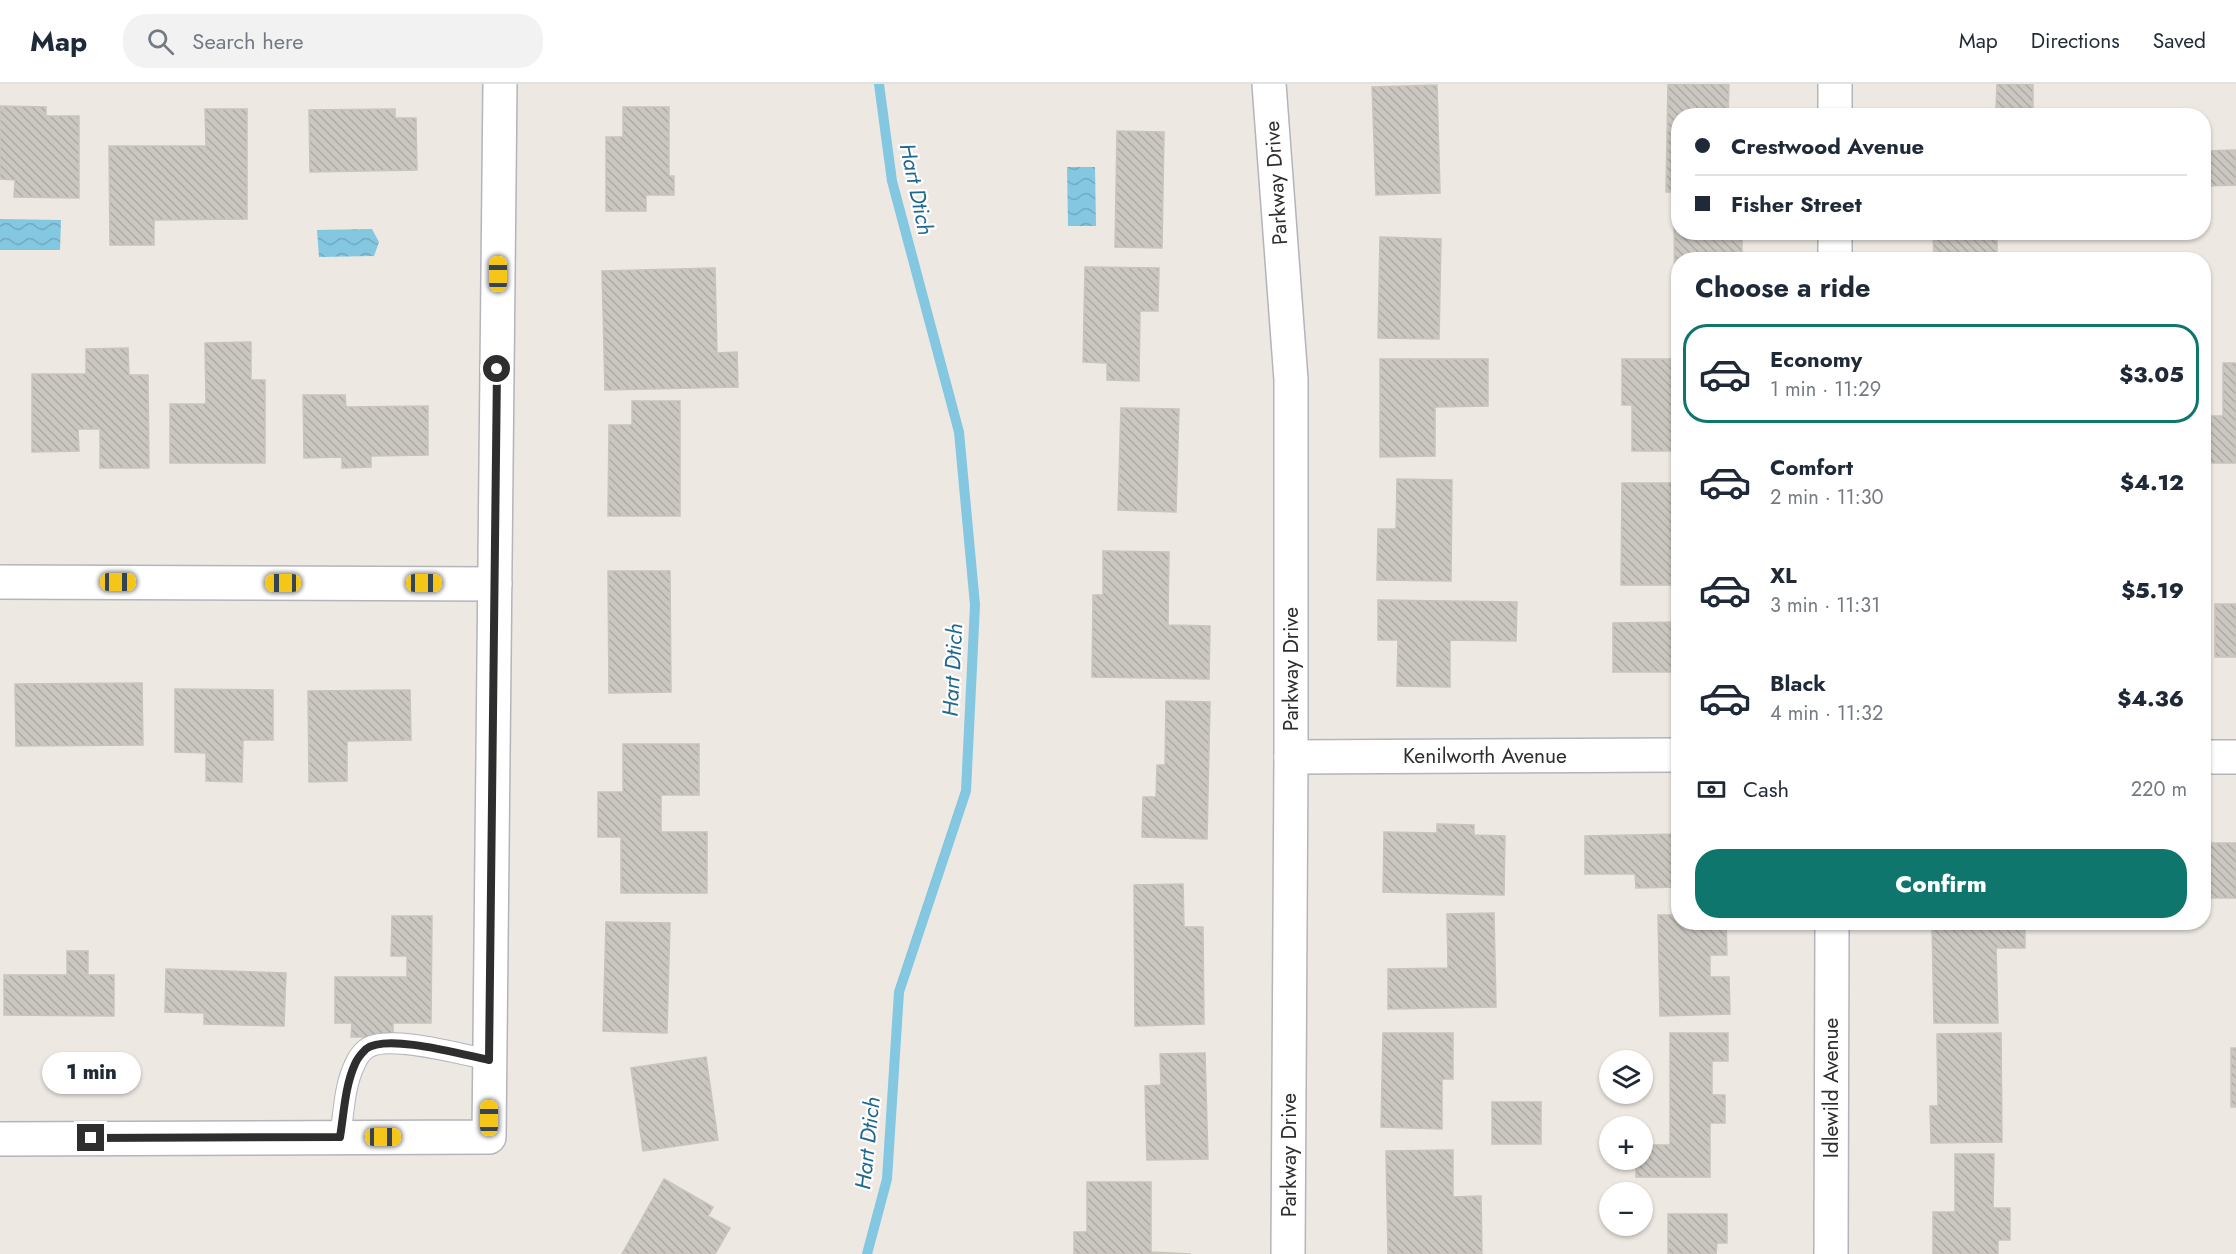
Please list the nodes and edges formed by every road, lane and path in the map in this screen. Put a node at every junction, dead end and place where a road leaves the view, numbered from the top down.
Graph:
1 (500, 84) edge
2 (1269, 84) edge
3 (1835, 84) edge
4 (1835, 108) edge
5 (0, 582) edge
6 (495, 584) junction
7 (1671, 755) edge
8 (1292, 757) junction
9 (2211, 757) edge
10 (2236, 757) edge
11 (1832, 930) edge
12 (489, 1060) junction
13 (340, 1137) junction
14 (0, 1139) edge
15 (1288, 1254) edge
16 (1831, 1254) edge

1 - 6 street
2 - 8 street, Parkway Drive
3 - 4 street
5 - 6 street
6 - 12 street
7 - 8 street, Kenilworth Avenue
8 - 15 street, Parkway Drive
9 - 10 street
11 - 16 street, Idlewild Avenue
12 - 13 lane
12 - 13 street
13 - 14 street

